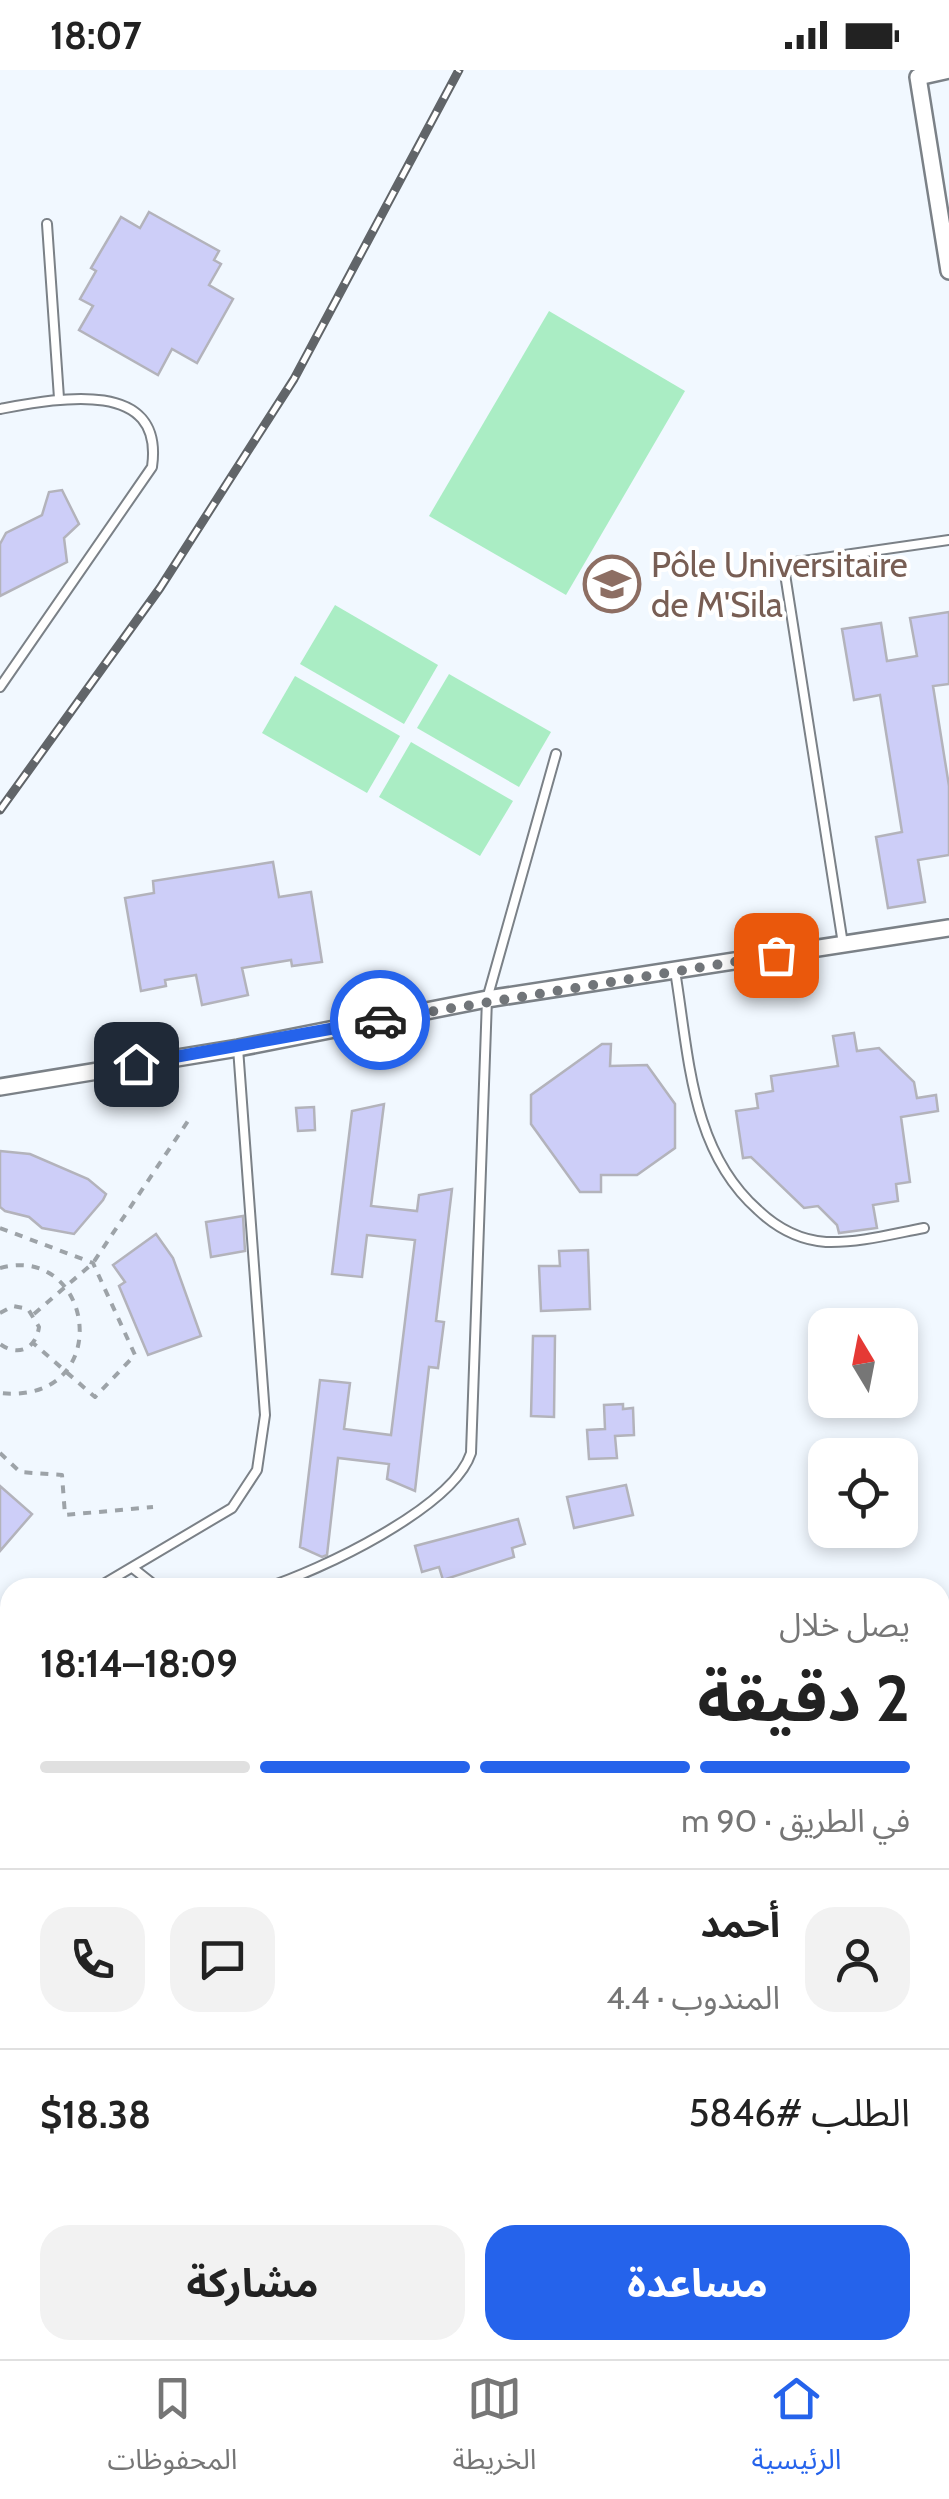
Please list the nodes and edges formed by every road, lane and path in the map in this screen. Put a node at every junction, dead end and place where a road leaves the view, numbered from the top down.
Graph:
1 (949, 70) edge
2 (917, 74) edge
3 (46, 224) dead end
4 (949, 271) edge
5 (59, 398) junction
6 (0, 409) edge
7 (949, 540) edge
8 (0, 687) edge
9 (556, 754) dead end
10 (949, 928) edge
11 (843, 944) junction
12 (675, 970) junction
13 (487, 999) junction
14 (238, 1048) junction
15 (0, 1086) edge
16 (190, 1118) dead end
17 (0, 1228) edge
18 (924, 1228) dead end
19 (93, 1263) junction
20 (0, 1268) edge
21 (65, 1286) junction
22 (0, 1313) edge
23 (34, 1314) junction
24 (34, 1343) junction
25 (0, 1344) edge
26 (64, 1373) junction
27 (0, 1393) edge
28 (0, 1453) edge
29 (153, 1507) dead end
30 (134, 1569) junction
31 (116, 1578) edge
32 (145, 1578) edge
33 (296, 1578) edge

1 - 2 street
2 - 4 street
3 - 5 lane
5 - 6 lane
5 - 8 lane
7 - 11 lane
9 - 13 lane
10 - 11 street
11 - 12 street
12 - 13 street
12 - 18 lane
13 - 14 street
13 - 33 lane
14 - 15 street
14 - 30 lane
16 - 19 path
17 - 19 path
19 - 21 path
19 - 26 path
20 - 21 path
21 - 23 path
21 - 26 path
22 - 23 path
23 - 24 path
24 - 25 path
24 - 26 path
26 - 27 path
28 - 29 path
30 - 31 lane
30 - 32 lane

